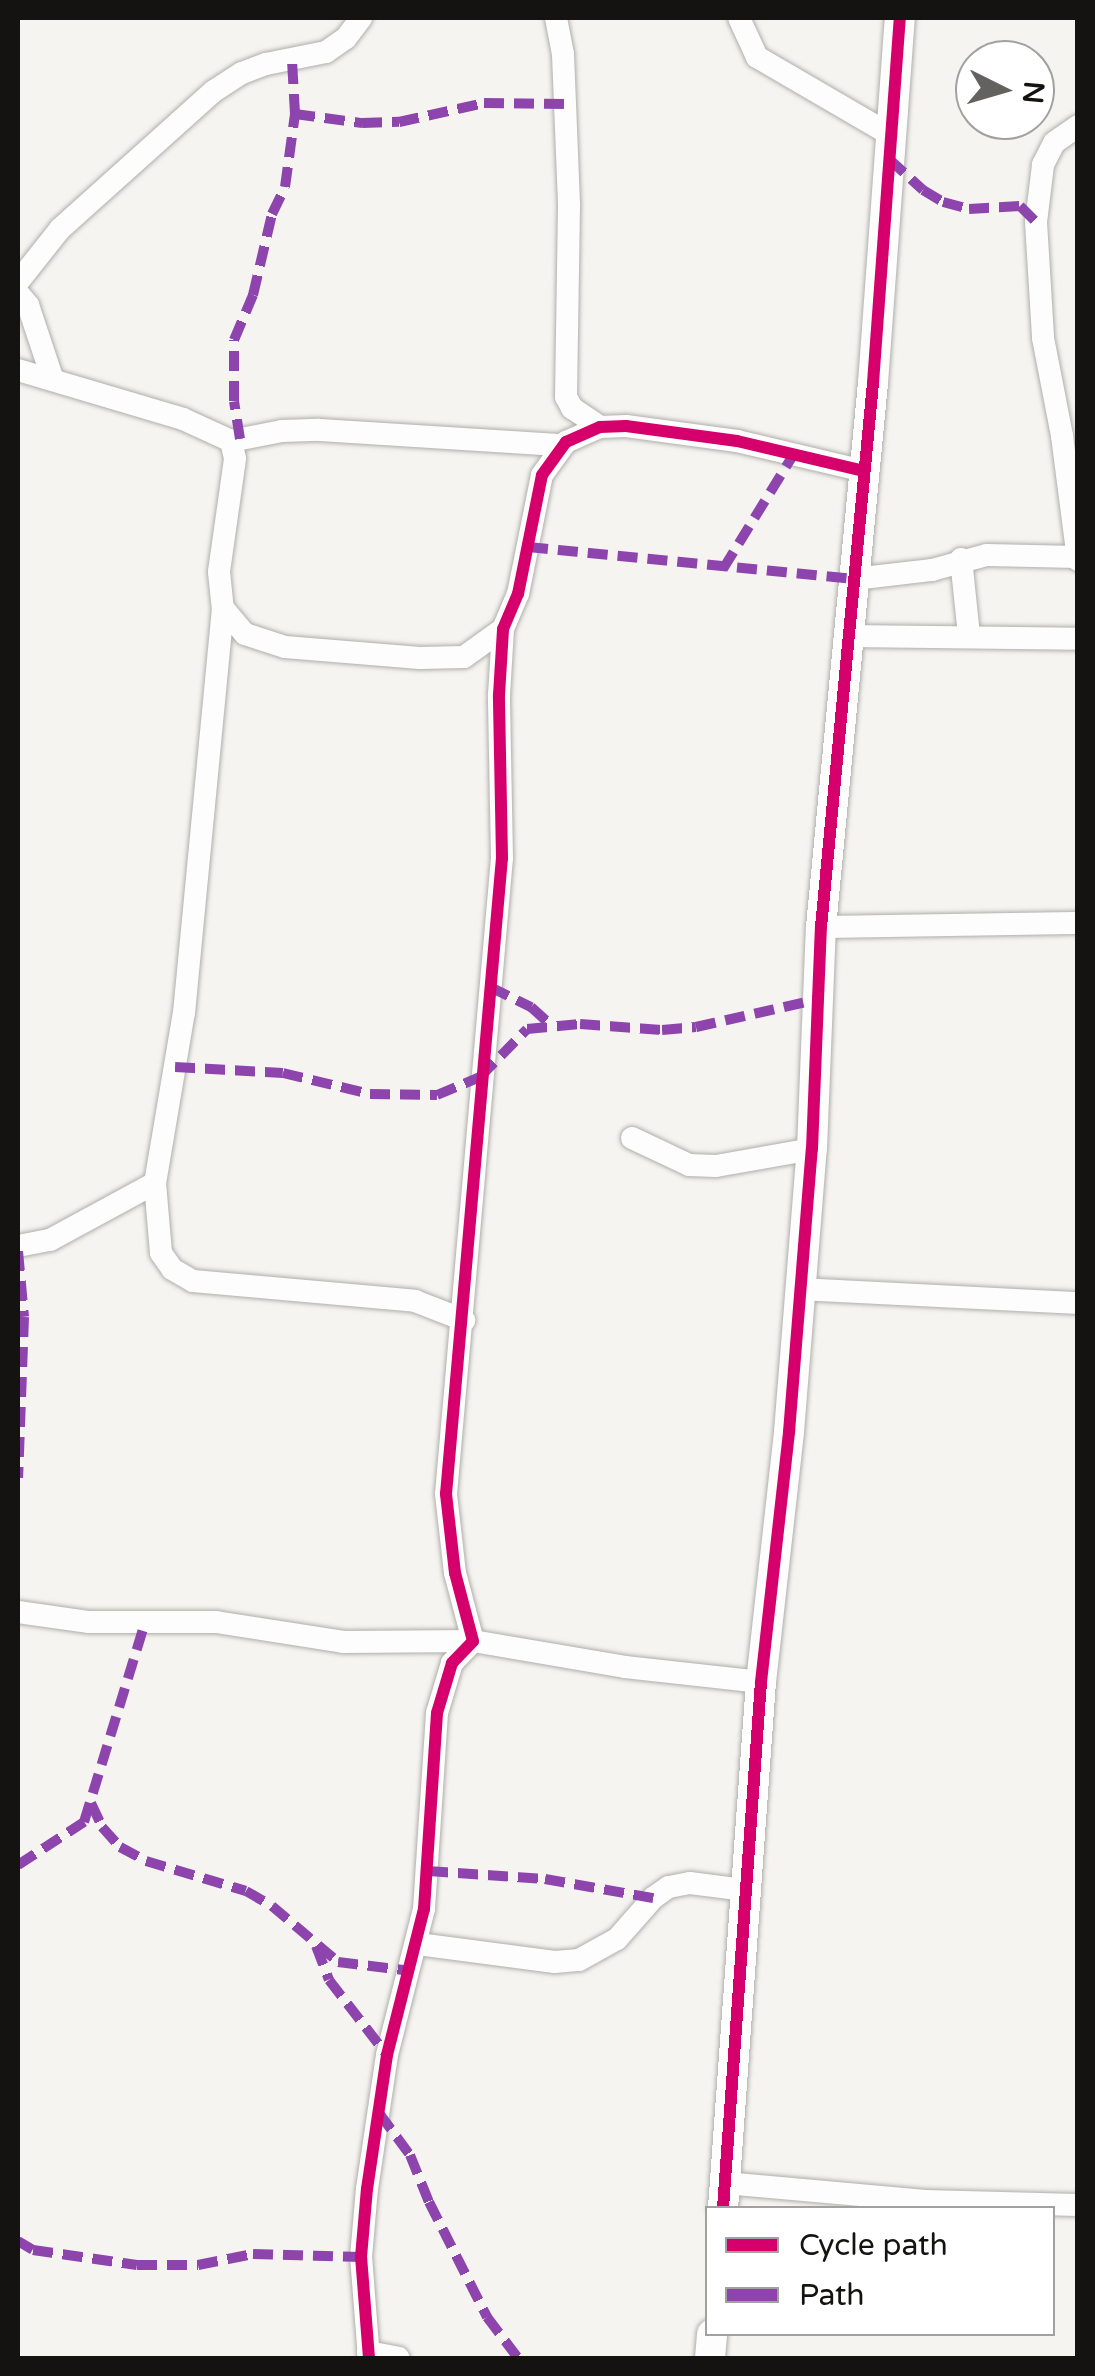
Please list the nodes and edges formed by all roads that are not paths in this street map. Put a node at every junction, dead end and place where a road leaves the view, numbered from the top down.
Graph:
1 (361, 18) edge
2 (556, 18) edge
3 (739, 18) edge
4 (900, 18) edge
5 (1078, 126) edge
6 (891, 135) junction
7 (18, 282) edge
8 (18, 293) edge
9 (18, 370) edge
10 (53, 380) junction
11 (566, 397) junction
12 (600, 426) junction
13 (231, 442) junction
14 (555, 450) junction
15 (864, 471) junction
16 (1077, 558) edge
17 (961, 559) junction
18 (854, 579) junction
19 (223, 608) junction
20 (504, 630) junction
21 (970, 635) junction
22 (848, 636) junction
23 (1078, 639) edge
24 (464, 656) junction
25 (499, 695) junction
26 (1078, 923) edge
27 (821, 927) junction
28 (632, 1138) dead end
29 (812, 1149) junction
30 (154, 1183) junction
31 (18, 1246) edge
32 (800, 1289) junction
33 (1078, 1303) edge
34 (464, 1320) junction
35 (18, 1612) edge
36 (473, 1641) junction
37 (762, 1682) junction
38 (744, 1890) junction
39 (418, 1944) junction
40 (724, 2196) edge
41 (1078, 2205) edge
42 (369, 2355) edge
43 (398, 2358) edge

1 - 7 street
2 - 11 street
3 - 6 street
4 - 6 street
5 - 16 street
6 - 15 street
8 - 10 street
9 - 10 street
10 - 13 street
11 - 12 street
11 - 14 street
12 - 14 street
12 - 15 street
13 - 14 street
13 - 19 street
14 - 20 street
15 - 18 street
16 - 17 street
17 - 18 street
17 - 21 street
18 - 22 street
19 - 24 street
19 - 30 street
20 - 24 street
20 - 25 street
21 - 22 street
21 - 23 street
22 - 27 street
24 - 25 street
25 - 34 street
26 - 27 street
27 - 29 street
28 - 29 street
29 - 32 street
30 - 31 street
30 - 34 street
32 - 33 street
32 - 37 street
34 - 36 street
35 - 36 street
36 - 37 street
36 - 39 street
37 - 38 street
38 - 39 street
38 - 40 street
39 - 42 street
40 - 41 street
42 - 43 street

